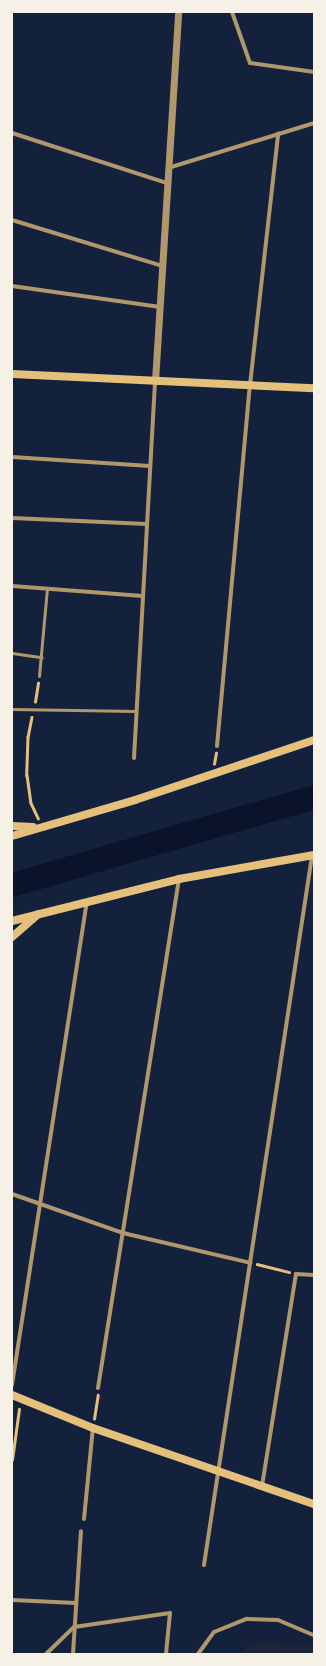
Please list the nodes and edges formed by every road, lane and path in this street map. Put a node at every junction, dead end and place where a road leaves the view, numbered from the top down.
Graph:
1 (178, 12) edge
2 (232, 12) edge
3 (314, 72) edge
4 (314, 123) edge
5 (12, 133) edge
6 (278, 134) junction
7 (168, 168) junction
8 (167, 183) junction
9 (12, 220) edge
10 (162, 266) junction
11 (12, 286) edge
12 (159, 307) junction
13 (12, 374) edge
14 (155, 381) junction
15 (250, 385) junction
16 (314, 388) edge
17 (12, 457) edge
18 (150, 466) junction
19 (12, 518) edge
20 (147, 524) junction
21 (12, 586) edge
22 (47, 588) junction
23 (143, 596) junction
24 (12, 653) edge
25 (42, 656) junction
26 (39, 676) joint
27 (12, 709) edge
28 (33, 710) junction
29 (136, 710) junction
30 (314, 740) edge
31 (217, 746) joint
32 (134, 758) dead end
33 (212, 774) junction
34 (12, 826) edge
35 (42, 827) junction
36 (12, 836) edge
37 (313, 855) edge
38 (179, 879) junction
39 (87, 901) junction
40 (39, 913) junction
41 (12, 921) edge
42 (12, 937) edge
43 (12, 1194) edge
44 (42, 1203) junction
45 (123, 1233) junction
46 (251, 1263) junction
47 (296, 1274) junction
48 (314, 1276) edge
49 (12, 1385) edge
50 (98, 1388) joint
51 (12, 1395) edge
52 (20, 1398) junction
53 (93, 1428) junction
54 (12, 1460) edge
55 (220, 1472) junction
56 (262, 1487) junction
57 (314, 1504) edge
58 (84, 1519) dead end
59 (81, 1532) dead end
60 (204, 1565) dead end
61 (12, 1600) edge
62 (76, 1603) junction
63 (74, 1627) junction
64 (314, 1635) edge
65 (46, 1654) edge
66 (73, 1654) edge
67 (166, 1654) edge
68 (198, 1654) edge

1 - 7 street
2 - 3 street
4 - 6 street
5 - 8 street
6 - 7 street
6 - 15 street
7 - 8 street
8 - 10 street
9 - 10 street
10 - 12 street
11 - 12 street
12 - 14 street
13 - 14 main road
14 - 15 main road
14 - 18 street
15 - 16 main road
15 - 31 street
17 - 18 street
18 - 20 street
19 - 20 street
20 - 23 street
21 - 22 street
22 - 23 street
22 - 25 lane
23 - 29 street
24 - 25 lane
25 - 26 lane
26 - 28 path
27 - 28 lane
28 - 29 lane
28 - 35 path
29 - 32 street
30 - 33 main road
31 - 33 path
33 - 35 main road
34 - 35 main road
35 - 36 main road
37 - 38 main road
37 - 46 street
38 - 39 main road
38 - 45 street
39 - 40 main road
39 - 44 street
40 - 41 main road
40 - 42 main road
43 - 44 street
44 - 45 street
44 - 49 street
45 - 46 street
45 - 50 street
46 - 47 path
46 - 55 street
47 - 48 street
47 - 56 street
50 - 53 path
51 - 52 main road
52 - 53 main road
52 - 54 path
53 - 55 main road
53 - 58 street
55 - 56 main road
55 - 60 street
56 - 57 main road
59 - 62 street
61 - 62 street
62 - 63 street
63 - 65 street
63 - 66 street
63 - 67 street
64 - 68 street

